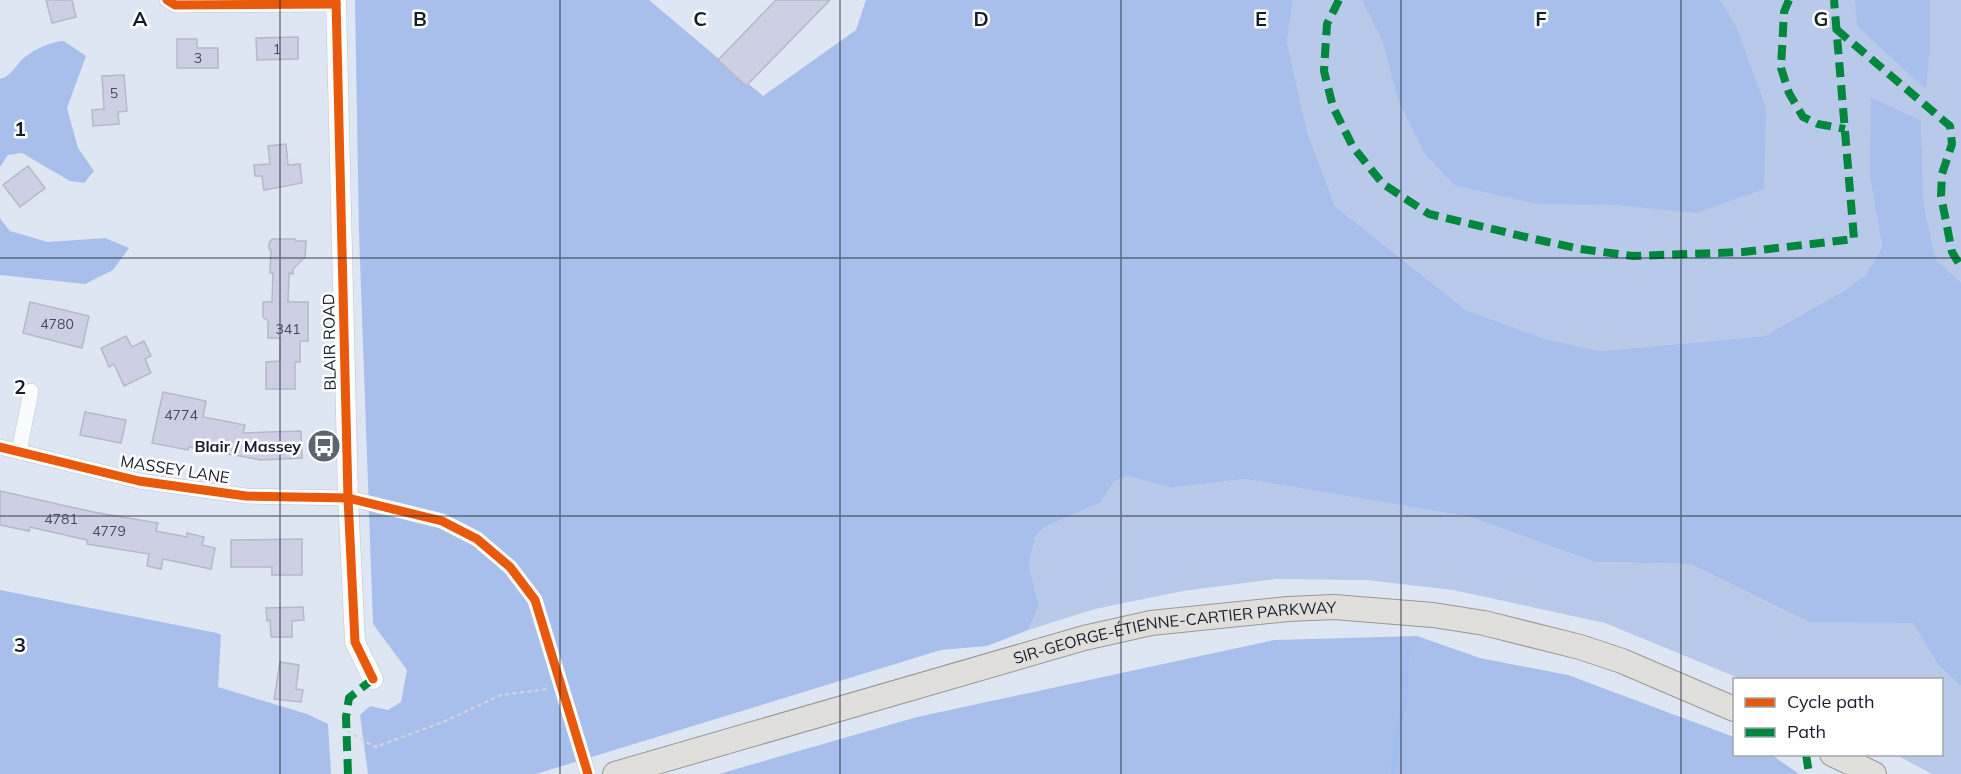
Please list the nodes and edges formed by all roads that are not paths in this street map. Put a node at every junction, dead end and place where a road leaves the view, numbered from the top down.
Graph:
1 (167, 0) edge
2 (336, 2) edge
3 (31, 391) dead end
4 (0, 447) edge
5 (19, 452) junction
6 (348, 498) junction
7 (373, 679) dead end
8 (1733, 709) edge
9 (1836, 756) edge
10 (588, 774) edge
11 (616, 774) edge
12 (1874, 774) edge

1 - 2 street
2 - 6 street, BLAIR ROAD
3 - 5 street
4 - 5 street, MASSEY LANE
5 - 6 street, MASSEY LANE
6 - 7 street, BLAIR ROAD
6 - 10 street, MASSEY LANE
8 - 11 main road, SIR-GEORGE-ÉTIENNE-CARTIER PARKWAY
9 - 12 main road

